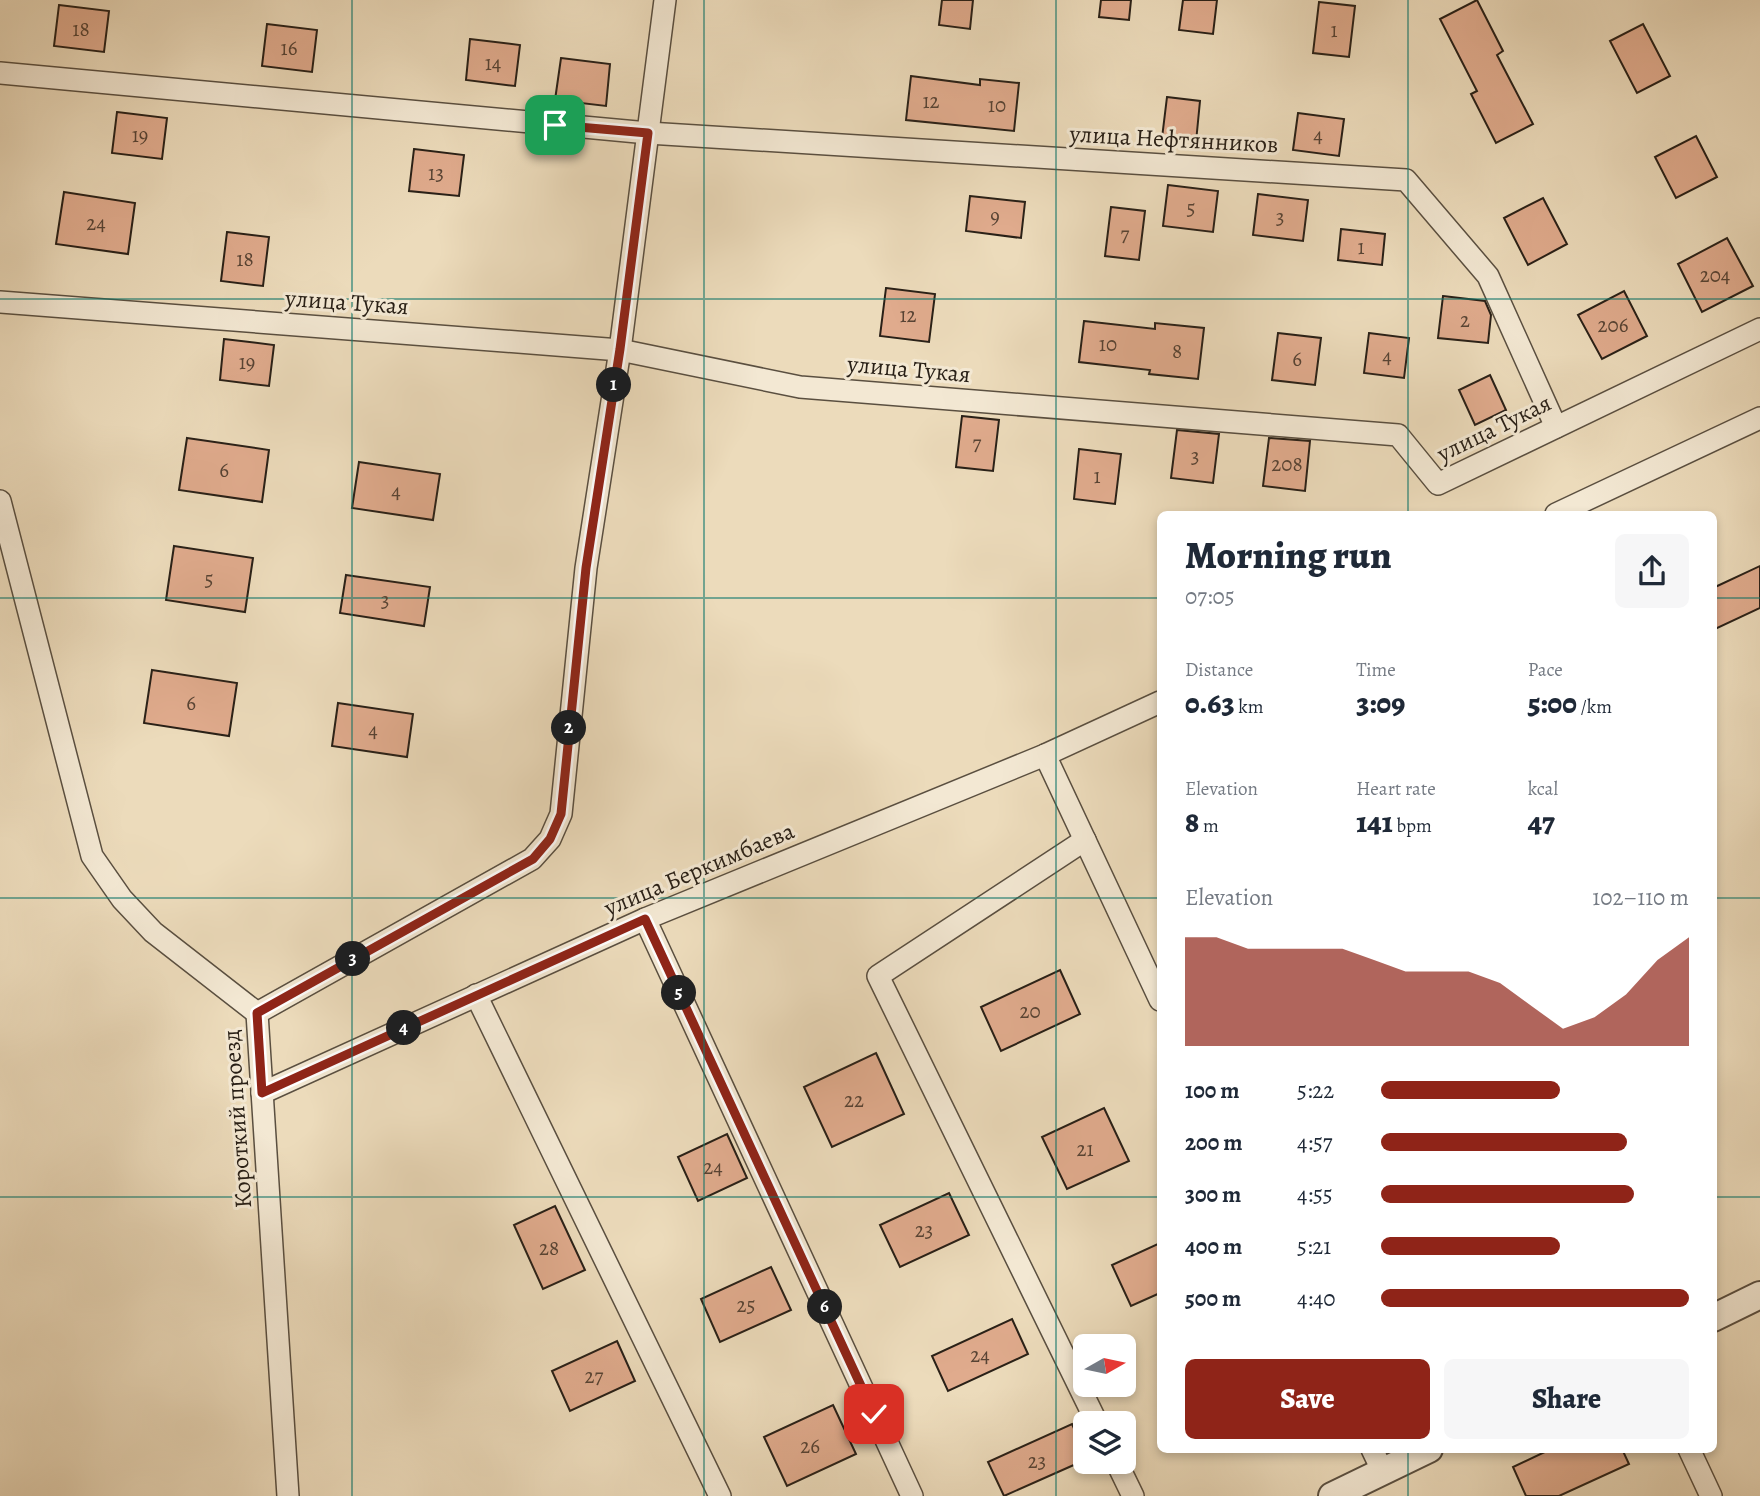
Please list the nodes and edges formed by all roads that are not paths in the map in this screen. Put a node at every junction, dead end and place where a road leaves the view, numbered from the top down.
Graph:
1 (665, 0) edge
2 (0, 73) edge
3 (648, 133) junction
4 (0, 302) edge
5 (1760, 329) edge
6 (620, 349) junction
7 (1760, 418) edge
8 (1556, 427) junction
9 (0, 501) edge
10 (1562, 511) edge
11 (1157, 703) edge
12 (1045, 755) junction
13 (1085, 840) junction
14 (645, 919) junction
15 (1157, 994) edge
16 (476, 995) junction
17 (257, 1013) junction
18 (262, 1093) junction
19 (1760, 1295) edge
20 (1717, 1316) edge
21 (1091, 1411) edge
22 (1410, 1453) edge
23 (1691, 1453) edge
24 (1377, 1460) edge
25 (1122, 1474) edge
26 (288, 1496) edge
27 (720, 1496) edge
28 (912, 1496) edge
29 (1133, 1496) edge
30 (1332, 1496) edge
31 (1711, 1496) edge

1 - 3 street
2 - 3 street, улица Нефтянников
3 - 6 street
3 - 8 street, улица Нефтянников
4 - 6 street, улица Тукая
5 - 8 street, улица Тукая
6 - 8 street, улица Тукая
6 - 17 street, Короткий проезд
7 - 10 street
9 - 17 street
11 - 12 street, улица Беркимбаева
12 - 13 street
12 - 14 street, улица Беркимбаева
13 - 15 street
13 - 21 street
14 - 16 street, улица Беркимбаева
14 - 28 street
16 - 18 street, улица Беркимбаева
16 - 27 street
17 - 18 street, Короткий проезд
18 - 26 street, Короткий проезд
19 - 20 street
22 - 24 street
23 - 31 street
24 - 30 street
25 - 29 street

